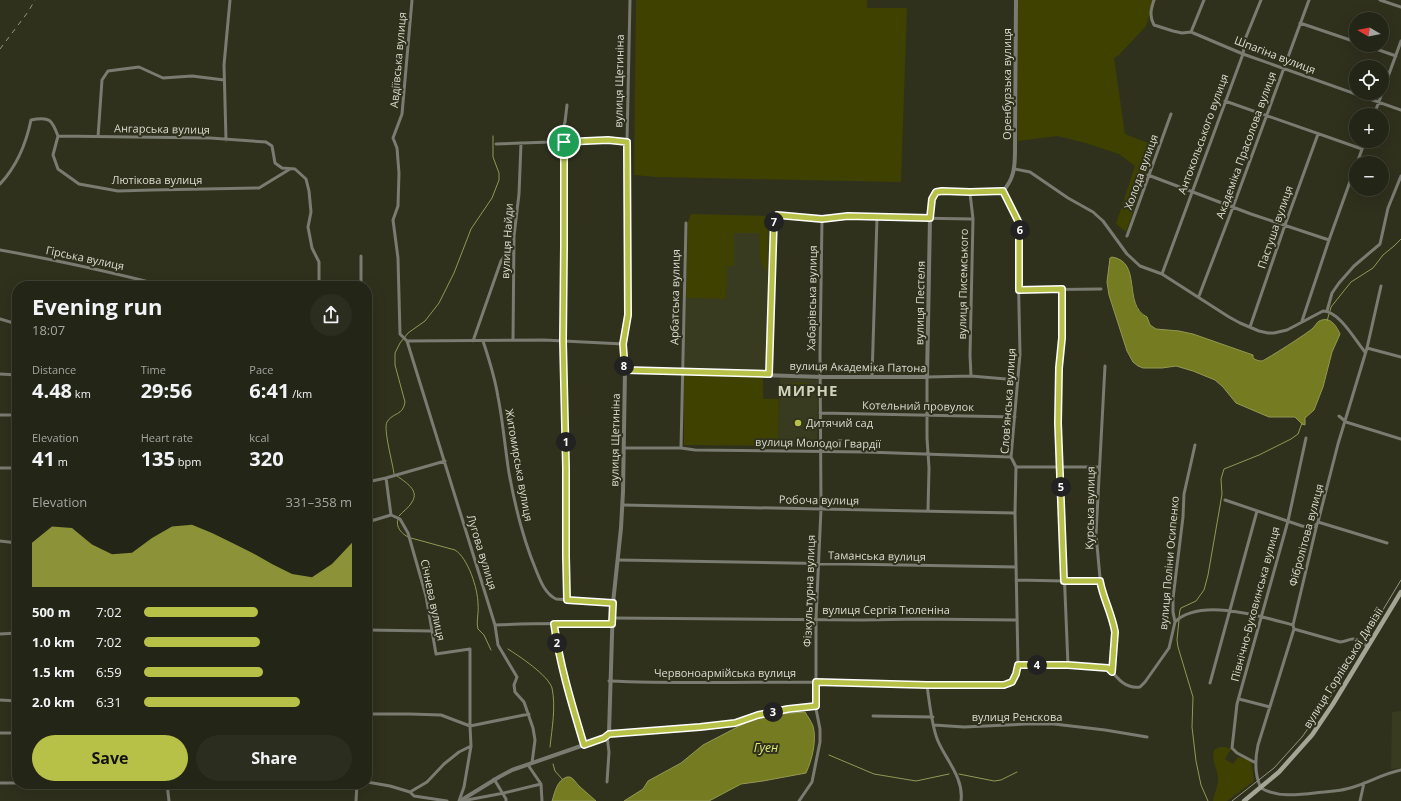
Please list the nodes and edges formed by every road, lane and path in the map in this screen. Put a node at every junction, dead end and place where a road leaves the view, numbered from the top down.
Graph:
1 (230, 0) edge
2 (412, 0) edge
3 (630, 0) edge
4 (1016, 0) edge
5 (1154, 0) edge
6 (1204, 0) edge
7 (1261, 0) edge
8 (1309, 0) edge
9 (1380, 0) edge
10 (1401, 7) edge
11 (1300, 23) junction
12 (1192, 32) junction
13 (1349, 40) edge
14 (1401, 41) edge
15 (1385, 52) edge
16 (1242, 54) junction
17 (1396, 56) junction
18 (1283, 69) junction
19 (224, 80) junction
20 (1225, 100) junction
21 (1379, 103) junction
22 (567, 105) dead end
23 (1377, 108) edge
24 (1401, 110) edge
25 (1171, 114) dead end
26 (1266, 116) junction
27 (1318, 134) junction
28 (58, 136) junction
29 (98, 137) junction
30 (226, 140) junction
31 (564, 142) junction
32 (627, 142) junction
33 (521, 143) junction
34 (496, 144) dead end
35 (1362, 149) joint
36 (1359, 156) edge
37 (290, 169) junction
38 (1015, 169) junction
39 (1148, 175) junction
40 (1401, 176) edge
41 (1349, 183) edge
42 (0, 184) edge
43 (1003, 191) junction
44 (1191, 191) junction
45 (970, 192) junction
46 (1233, 207) junction
47 (877, 218) junction
48 (930, 218) junction
49 (822, 219) junction
50 (973, 219) junction
51 (686, 223) dead end
52 (1285, 225) junction
53 (1127, 236) dead end
54 (1328, 240) junction
55 (0, 250) edge
56 (514, 253) junction
57 (361, 256) dead end
58 (1162, 274) junction
59 (146, 281) edge
60 (319, 281) edge
61 (361, 281) edge
62 (1381, 286) dead end
63 (1062, 289) junction
64 (1019, 290) junction
65 (1101, 290) dead end
66 (1199, 296) junction
67 (1327, 311) junction
68 (0, 319) edge
69 (1302, 321) junction
70 (12, 323) edge
71 (1250, 327) junction
72 (513, 340) junction
73 (407, 341) junction
74 (472, 341) junction
75 (483, 341) junction
76 (563, 341) junction
77 (623, 344) junction
78 (1367, 348) junction
79 (1365, 352) junction
80 (1401, 357) edge
81 (1105, 366) dead end
82 (625, 370) junction
83 (682, 372) junction
84 (0, 374) edge
85 (769, 374) junction
86 (12, 375) edge
87 (971, 376) junction
88 (821, 377) junction
89 (872, 377) junction
90 (927, 377) junction
91 (1018, 380) junction
92 (820, 413) junction
93 (0, 415) edge
94 (12, 415) edge
95 (926, 416) junction
96 (1339, 416) dead end
97 (1015, 417) junction
98 (1346, 422) junction
99 (1306, 438) dead end
100 (1401, 439) edge
101 (1194, 445) dead end
102 (624, 448) junction
103 (681, 448) junction
104 (821, 452) junction
105 (928, 455) junction
106 (1011, 457) junction
107 (445, 460) junction
108 (1061, 466) junction
109 (1016, 467) junction
110 (1099, 467) junction
111 (0, 468) edge
112 (12, 468) edge
113 (386, 478) junction
114 (372, 481) edge
115 (1225, 500) dead end
116 (623, 505) junction
117 (821, 510) junction
118 (1257, 510) junction
119 (928, 511) junction
120 (1015, 513) junction
121 (393, 516) junction
122 (372, 521) edge
123 (1288, 521) junction
124 (1318, 523) junction
125 (0, 541) edge
126 (12, 542) edge
127 (1387, 543) dead end
128 (618, 560) junction
129 (818, 564) junction
130 (1016, 567) junction
131 (1016, 580) junction
132 (1064, 581) junction
133 (1100, 581) junction
134 (1401, 592) edge
135 (567, 600) junction
136 (613, 603) junction
137 (1230, 610) junction
138 (1261, 616) junction
139 (612, 618) junction
140 (816, 619) junction
141 (1016, 620) junction
142 (1177, 620) junction
143 (554, 624) junction
144 (612, 624) junction
145 (496, 625) junction
146 (1293, 625) junction
147 (1294, 629) junction
148 (372, 630) edge
149 (432, 631) junction
150 (12, 633) edge
151 (0, 634) edge
152 (1368, 647) junction
153 (1018, 665) junction
154 (1068, 665) junction
155 (1112, 672) junction
156 (610, 681) junction
157 (816, 682) junction
158 (1210, 683) dead end
159 (1008, 684) joint
160 (927, 685) junction
161 (1238, 699) junction
162 (0, 700) edge
163 (12, 701) edge
164 (816, 706) junction
165 (1270, 707) junction
166 (372, 714) edge
167 (529, 714) junction
168 (872, 716) dead end
169 (932, 717) junction
170 (470, 726) junction
171 (934, 726) junction
172 (0, 733) edge
173 (12, 733) edge
174 (608, 735) junction
175 (1147, 737) dead end
176 (584, 745) junction
177 (471, 746) junction
178 (1256, 763) junction
179 (530, 764) junction
180 (1401, 770) edge
181 (494, 779) junction
182 (607, 782) dead end
183 (0, 783) edge
184 (12, 783) edge
185 (372, 783) edge
186 (1364, 783) junction
187 (541, 784) junction
188 (1261, 788) junction
189 (167, 789) edge
190 (357, 789) edge
191 (410, 792) junction
192 (504, 793) junction
193 (168, 801) edge
194 (356, 801) edge
195 (447, 801) edge
196 (460, 801) edge
197 (506, 801) edge
198 (542, 801) edge
199 (799, 801) edge
200 (961, 801) edge
201 (1244, 801) edge
202 (1360, 801) edge

1 - 19 street
2 - 73 street, Авдіївська вулиця
3 - 32 street, вулиця Щетиніна
4 - 38 street, Оренбурзька вулиця
5 - 12 street, Шпагіна вулиця
6 - 12 street
7 - 16 street, Антокольського вулиця
8 - 11 street, Академіка Прасолова вулиця
9 - 10 street
11 - 13 street
11 - 18 street, Академіка Прасолова вулиця
12 - 16 street, Шпагіна вулиця
14 - 17 street
15 - 17 street
16 - 18 street, Шпагіна вулиця
16 - 20 street, Антокольського вулиця
17 - 21 street
18 - 21 street, Шпагіна вулиця
18 - 26 street, Академіка Прасолова вулиця
19 - 29 street
19 - 30 street
20 - 26 street
20 - 44 street, Антокольського вулиця
21 - 23 street
21 - 24 street, Шпагіна вулиця
22 - 31 street
25 - 39 street, Холода вулиця
26 - 27 street
26 - 46 street, Академіка Прасолова вулиця
27 - 35 street
27 - 52 street, Пастуша вулиця
28 - 29 street, Ангарська вулиця
28 - 37 street, Лютікова вулиця
28 - 42 street
29 - 30 street, Ангарська вулиця
30 - 37 street, Ангарська вулиця
31 - 32 street
31 - 33 street
31 - 76 street
32 - 77 street, вулиця Щетиніна
33 - 34 street
33 - 56 street, вулиця Найди
35 - 36 street
37 - 60 street
38 - 43 street
38 - 58 street
39 - 44 street
39 - 53 street, Холода вулиця
40 - 67 street
41 - 54 street
43 - 45 street
43 - 64 street, Слов'янська вулиця
44 - 46 street
44 - 58 street, Антокольського вулиця
45 - 48 street, вулиця Пестеля
45 - 50 street, вулиця Писемського
46 - 52 street
46 - 66 street, Академіка Прасолова вулиця
47 - 48 street
47 - 49 street
47 - 89 street
48 - 50 street
48 - 90 street, вулиця Пестеля
49 - 85 street
49 - 88 street, Хабарівська вулиця
50 - 87 street, вулиця Писемського
51 - 83 street, Арбатська вулиця
52 - 54 street
52 - 71 street, Пастуша вулиця
54 - 69 street
55 - 59 street, Гірська вулиця
56 - 72 street, вулиця Найди
56 - 74 street
57 - 61 street
58 - 66 street
62 - 78 street, Фібролітова вулиця
63 - 64 street
63 - 65 street
63 - 108 street
64 - 91 street, Слов'янська вулиця
66 - 71 street
67 - 69 street
67 - 79 street
68 - 70 street
69 - 71 street
72 - 75 street
72 - 76 street
73 - 74 street
73 - 107 street, Лугова вулиця
74 - 75 street
75 - 135 street, Житомирська вулиця
76 - 77 street
76 - 135 street
77 - 82 street, вулиця Щетиніна
78 - 79 street, Фібролітова вулиця
78 - 80 street
79 - 98 street, Фібролітова вулиця
81 - 110 street, Курська вулиця
82 - 83 street, вулиця Академіка Патона
82 - 102 street, вулиця Щетиніна
83 - 85 street, вулиця Академіка Патона
83 - 103 street, Арбатська вулиця
84 - 86 street
85 - 88 street, вулиця Академіка Патона
87 - 90 street, вулиця Академіка Патона
87 - 91 street, вулиця Академіка Патона
88 - 89 street, вулиця Академіка Патона
88 - 92 street, Фізкультурна вулиця
89 - 90 street, вулиця Академіка Патона
90 - 95 street, вулиця Пестеля
91 - 97 street, Слов'янська вулиця
92 - 95 street, Котельний провулок
92 - 104 street, Фізкультурна вулиця
93 - 94 street
95 - 97 street, Котельний провулок
95 - 105 street, вулиця Пестеля
96 - 98 street
97 - 106 street, Слов'янська вулиця
98 - 100 street
98 - 124 street, Фібролітова вулиця
99 - 123 street, Північно-Буковинська вулиця
101 - 142 street, вулиця Поліни Осипенко
102 - 103 street, вулиця Молодої Гвардії
102 - 116 street, вулиця Щетиніна
103 - 104 street, вулиця Молодої Гвардії
104 - 105 street, вулиця Молодої Гвардії
104 - 117 street, Фізкультурна вулиця
105 - 106 street, вулиця Молодої Гвардії
105 - 119 street, вулиця Пестеля
106 - 109 street, Слов'янська вулиця
107 - 113 street
107 - 145 street, Лугова вулиця
108 - 109 street
108 - 110 street
108 - 132 street
109 - 120 street, Слов'янська вулиця
110 - 133 street, Курська вулиця
111 - 112 street
113 - 114 street
113 - 121 street
115 - 118 street
116 - 117 street, Робоча вулиця
116 - 128 street, вулиця Щетиніна
117 - 119 street, Робоча вулиця
117 - 129 street, Фізкультурна вулиця
118 - 123 street
118 - 137 street
119 - 120 street, Робоча вулиця
120 - 130 street, Слов'янська вулиця
121 - 122 street
121 - 149 street, Січнева вулиця
123 - 124 street
123 - 138 street, Північно-Буковинська вулиця
124 - 127 street
124 - 146 street, Фібролітова вулиця
125 - 126 street
128 - 129 street, Таманська вулиця
128 - 136 street, вулиця Щетиніна
129 - 130 street, Таманська вулиця
129 - 140 street, Фізкультурна вулиця
130 - 131 street, Слов'янська вулиця
131 - 132 street
131 - 141 street, Слов'янська вулиця
132 - 133 street
132 - 154 street
133 - 155 street, Курська вулиця
134 - 152 main road, вулиця Горлівської Дивізії
135 - 136 street, Житомирська вулиця
136 - 139 street, вулиця Щетиніна
137 - 138 street
137 - 142 street
137 - 158 street
138 - 146 street
138 - 161 street, Північно-Буковинська вулиця
139 - 140 street, вулиця Сергія Тюленіна
139 - 144 street, вулиця Щетиніна
140 - 141 street, вулиця Сергія Тюленіна
140 - 157 street, Фізкультурна вулиця
141 - 153 street, Слов'янська вулиця
142 - 155 street, вулиця Поліни Осипенко
143 - 144 street
143 - 145 street
143 - 176 street
144 - 156 street, вулиця Щетиніна
145 - 167 street, Лугова вулиця
146 - 147 street, Фібролітова вулиця
147 - 152 street
147 - 165 street
148 - 149 street
149 - 170 street, Січнева вулиця
150 - 151 street
152 - 188 main road, вулиця Горлівської Дивізії
153 - 154 street, вулиця Поліни Осипенко
153 - 159 street, Слов'янська вулиця
154 - 155 street, вулиця Поліни Осипенко
156 - 157 street, Червоноармійська вулиця
156 - 174 street, вулиця Щетиніна
157 - 160 street, Червоноармійська вулиця
157 - 164 street, Фізкультурна вулиця
159 - 160 street, Червоноармійська вулиця
160 - 169 street
161 - 165 street
161 - 178 street, Північно-Буковинська вулиця
162 - 163 street
164 - 174 street
164 - 199 street, Фізкультурна вулиця
165 - 178 street
166 - 170 street
167 - 170 street
167 - 179 street, Лугова вулиця
168 - 169 street
169 - 171 street
170 - 177 street
171 - 175 street, вулиця Ренскова
171 - 200 street
172 - 173 street
174 - 176 street
174 - 182 street
176 - 179 street
177 - 191 street
177 - 196 street
178 - 188 street
179 - 181 street
179 - 187 street
180 - 186 street
181 - 192 street
181 - 196 street
183 - 184 street
185 - 191 street
186 - 188 street
186 - 202 street
187 - 192 street
187 - 198 street
188 - 201 main road, вулиця Горлівської Дивізії
189 - 193 street
190 - 194 street
191 - 195 street
192 - 196 street
192 - 197 street

